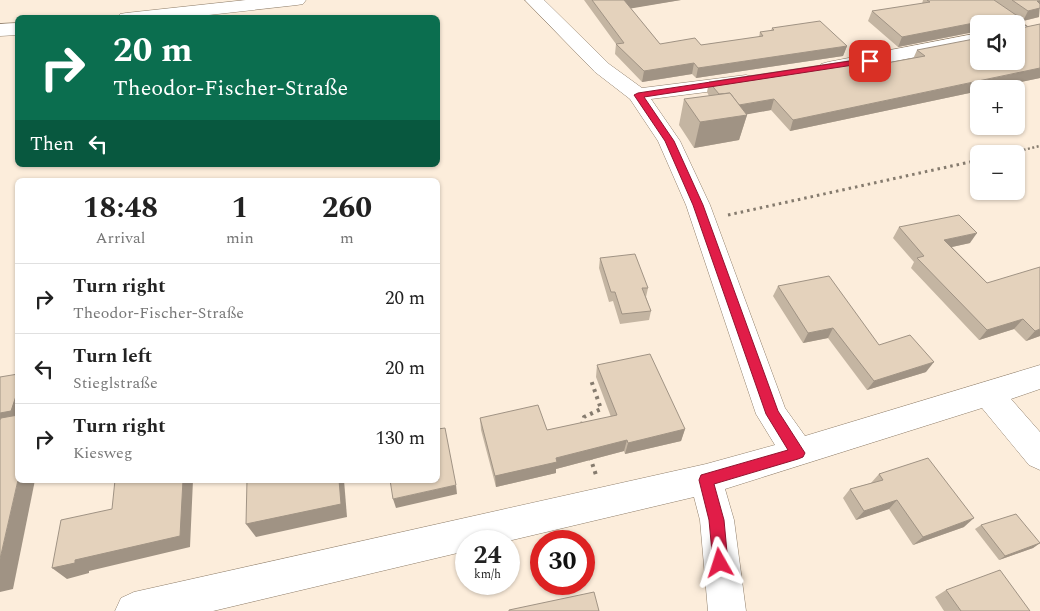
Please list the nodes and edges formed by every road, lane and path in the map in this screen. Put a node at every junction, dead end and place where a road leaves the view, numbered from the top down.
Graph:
1 (297, 0) edge
2 (534, 0) edge
3 (982, 0) edge
4 (154, 15) edge
5 (1027, 28) edge
6 (15, 29) edge
7 (0, 30) edge
8 (970, 41) edge
9 (806, 71) edge
10 (769, 77) edge
11 (638, 95) junction
12 (1040, 146) edge
13 (1025, 150) edge
14 (970, 162) edge
15 (703, 221) junction
16 (1040, 377) edge
17 (591, 380) dead end
18 (988, 393) junction
19 (582, 429) edge
20 (588, 452) edge
21 (798, 453) junction
22 (1040, 455) edge
23 (706, 480) junction
24 (605, 502) junction
25 (200, 603) edge
26 (134, 611) edge
27 (727, 611) edge

1 - 4 street
2 - 11 street
3 - 5 lane
6 - 7 street
8 - 9 street
10 - 11 street
11 - 15 street
12 - 13 path
14 - 15 path
15 - 21 street
16 - 18 street
17 - 19 path
18 - 21 street
18 - 22 street
20 - 24 path
21 - 23 street
23 - 24 street
23 - 27 street
24 - 25 street
25 - 26 street

